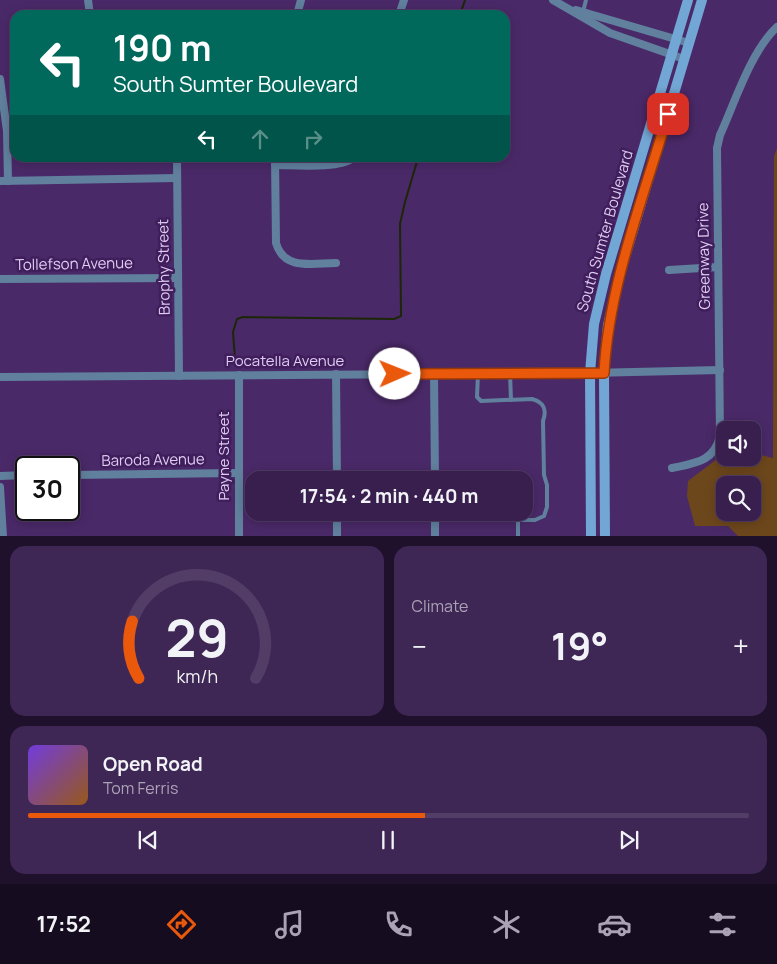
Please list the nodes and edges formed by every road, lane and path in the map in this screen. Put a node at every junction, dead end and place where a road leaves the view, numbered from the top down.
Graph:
1 (553, 0) edge
2 (586, 0) edge
3 (688, 0) edge
4 (702, 0) edge
5 (566, 3) edge
6 (583, 12) junction
7 (777, 27) edge
8 (676, 39) junction
9 (689, 43) junction
10 (671, 55) junction
11 (684, 59) junction
12 (0, 80) edge
13 (177, 162) edge
14 (275, 162) edge
15 (296, 162) edge
16 (347, 162) edge
17 (177, 178) junction
18 (4, 181) edge
19 (336, 263) dead end
20 (718, 268) junction
21 (669, 270) dead end
22 (178, 278) junction
23 (0, 279) edge
24 (720, 370) junction
25 (434, 373) junction
26 (478, 373) junction
27 (510, 373) junction
28 (590, 373) junction
29 (604, 373) junction
30 (336, 374) junction
31 (239, 375) junction
32 (179, 376) junction
33 (0, 377) edge
34 (511, 400) junction
35 (672, 468) dead end
36 (337, 471) edge
37 (435, 471) edge
38 (238, 473) junction
39 (15, 475) edge
40 (80, 475) edge
41 (0, 476) edge
42 (0, 486) edge
43 (533, 519) edge
44 (337, 521) edge
45 (435, 521) edge
46 (518, 521) edge
47 (3, 536) edge
48 (239, 536) edge
49 (337, 536) edge
50 (435, 536) edge
51 (518, 536) edge
52 (591, 536) edge
53 (605, 536) edge

1 - 5 street
2 - 6 lane
3 - 8 main road, South Sumter Boulevard
4 - 9 main road, South Sumter Boulevard
5 - 6 street
5 - 10 street
6 - 8 street
7 - 20 street, Greenway Drive
8 - 9 street
8 - 10 main road, South Sumter Boulevard
9 - 11 main road, South Sumter Boulevard
10 - 11 street
10 - 28 main road, South Sumter Boulevard
11 - 29 main road, South Sumter Boulevard
12 - 18 street
13 - 17 street, Brophy Street
14 - 19 street
15 - 16 street
17 - 18 street
17 - 22 street, Brophy Street
20 - 21 street
20 - 24 street, Greenway Drive
22 - 23 street, Tollefson Avenue
22 - 32 street, Brophy Street
24 - 29 street, Pocatella Avenue
24 - 35 street, Greenway Drive
25 - 26 street, Pocatella Avenue
25 - 30 street, Pocatella Avenue
25 - 37 street
26 - 27 street, Pocatella Avenue
26 - 34 lane
27 - 28 street, Pocatella Avenue
27 - 34 lane
28 - 29 street, Pocatella Avenue
28 - 52 main road, South Sumter Boulevard
29 - 53 main road, South Sumter Boulevard
30 - 31 street, Pocatella Avenue
30 - 36 street
31 - 32 street, Pocatella Avenue
31 - 38 street, Payne Street
32 - 33 street, Pocatella Avenue
34 - 43 lane
38 - 40 street, Baroda Avenue
38 - 48 street, Payne Street
39 - 41 street
42 - 47 street
44 - 49 street
45 - 50 street
46 - 51 lane

